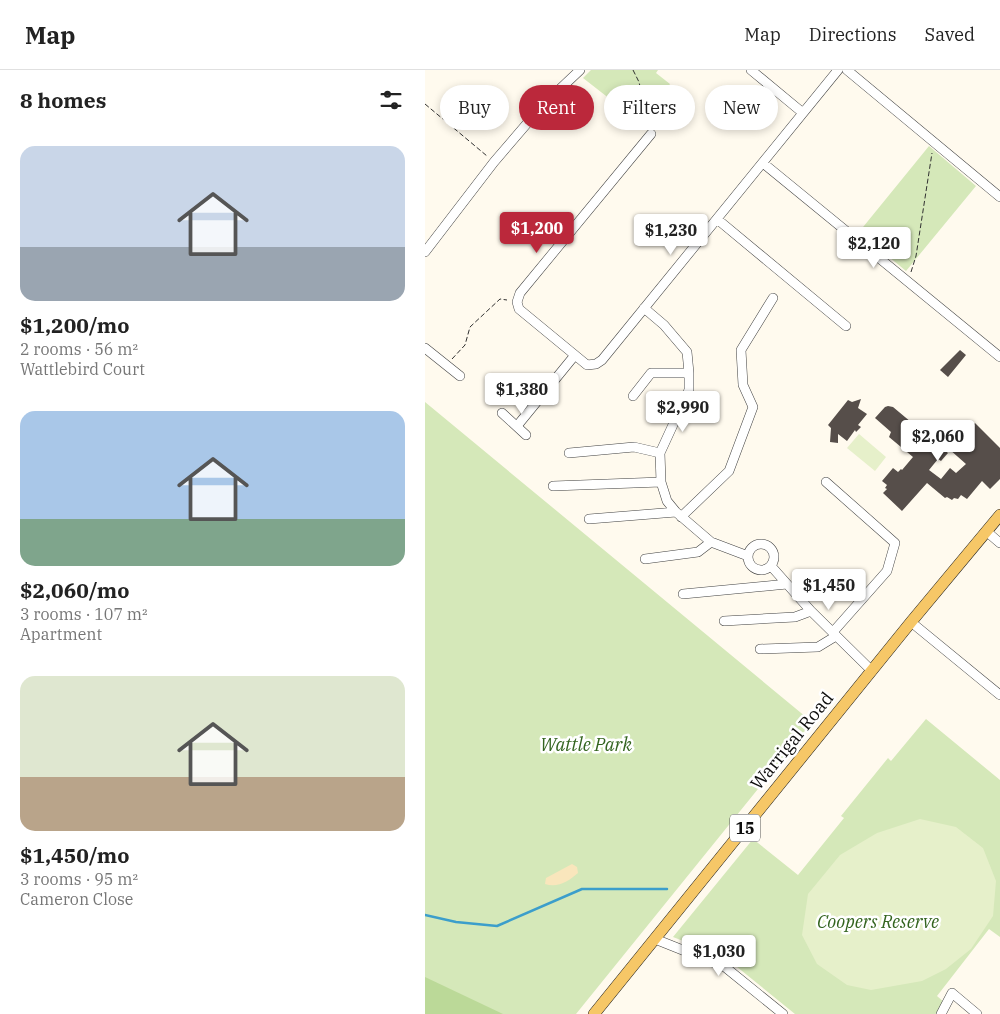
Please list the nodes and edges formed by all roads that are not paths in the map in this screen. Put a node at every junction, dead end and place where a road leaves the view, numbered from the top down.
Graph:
1 (580, 70) edge
2 (751, 70) edge
3 (838, 70) edge
4 (847, 70) edge
5 (803, 113) junction
6 (651, 134) road end
7 (763, 163) junction
8 (1000, 197) edge
9 (717, 219) junction
10 (425, 252) edge
11 (773, 298) dead end
12 (644, 308) junction
13 (846, 326) dead end
14 (425, 348) edge
15 (575, 355) junction
16 (1000, 357) edge
17 (689, 373) junction
18 (460, 376) dead end
19 (633, 396) dead end
20 (501, 413) dead end
21 (517, 426) junction
22 (527, 435) dead end
23 (569, 453) dead end
24 (660, 453) junction
25 (661, 482) junction
26 (826, 482) dead end
27 (553, 486) dead end
28 (678, 514) junction
29 (1000, 515) edge
30 (589, 519) dead end
31 (986, 532) junction
32 (711, 542) junction
33 (1000, 543) edge
34 (748, 556) junction
35 (645, 559) dead end
36 (771, 566) junction
37 (787, 584) junction
38 (683, 594) dead end
39 (811, 611) junction
40 (724, 621) dead end
41 (911, 622) junction
42 (834, 634) junction
43 (760, 649) dead end
44 (872, 671) junction
45 (1000, 695) edge
46 (655, 939) junction
47 (594, 1014) edge
48 (783, 1014) edge
49 (941, 1014) edge
50 (977, 1014) edge

1 - 10 street
2 - 5 street
3 - 5 street
4 - 8 street
5 - 7 street
6 - 15 street
7 - 9 street
7 - 16 street
9 - 12 street
9 - 13 street
11 - 28 street
12 - 15 street
12 - 17 street
14 - 18 street
15 - 21 street
17 - 19 street
17 - 24 street
20 - 21 street
21 - 22 street
23 - 24 street
24 - 25 street
25 - 27 street
25 - 28 street
26 - 42 street
28 - 30 street
28 - 32 street
29 - 31 main road, Warrigal Road / 15
31 - 33 street
31 - 41 main road, Warrigal Road / 15
32 - 34 street
32 - 35 street
34 - 36 street
34 - 36 street
36 - 37 street
37 - 38 street
37 - 39 street
39 - 40 street
39 - 42 street
41 - 44 main road, Warrigal Road / 15
41 - 45 street
42 - 43 street
42 - 44 street
44 - 46 main road, Warrigal Road / 15
46 - 47 main road, Warrigal Road / 15
46 - 48 street
49 - 50 street

